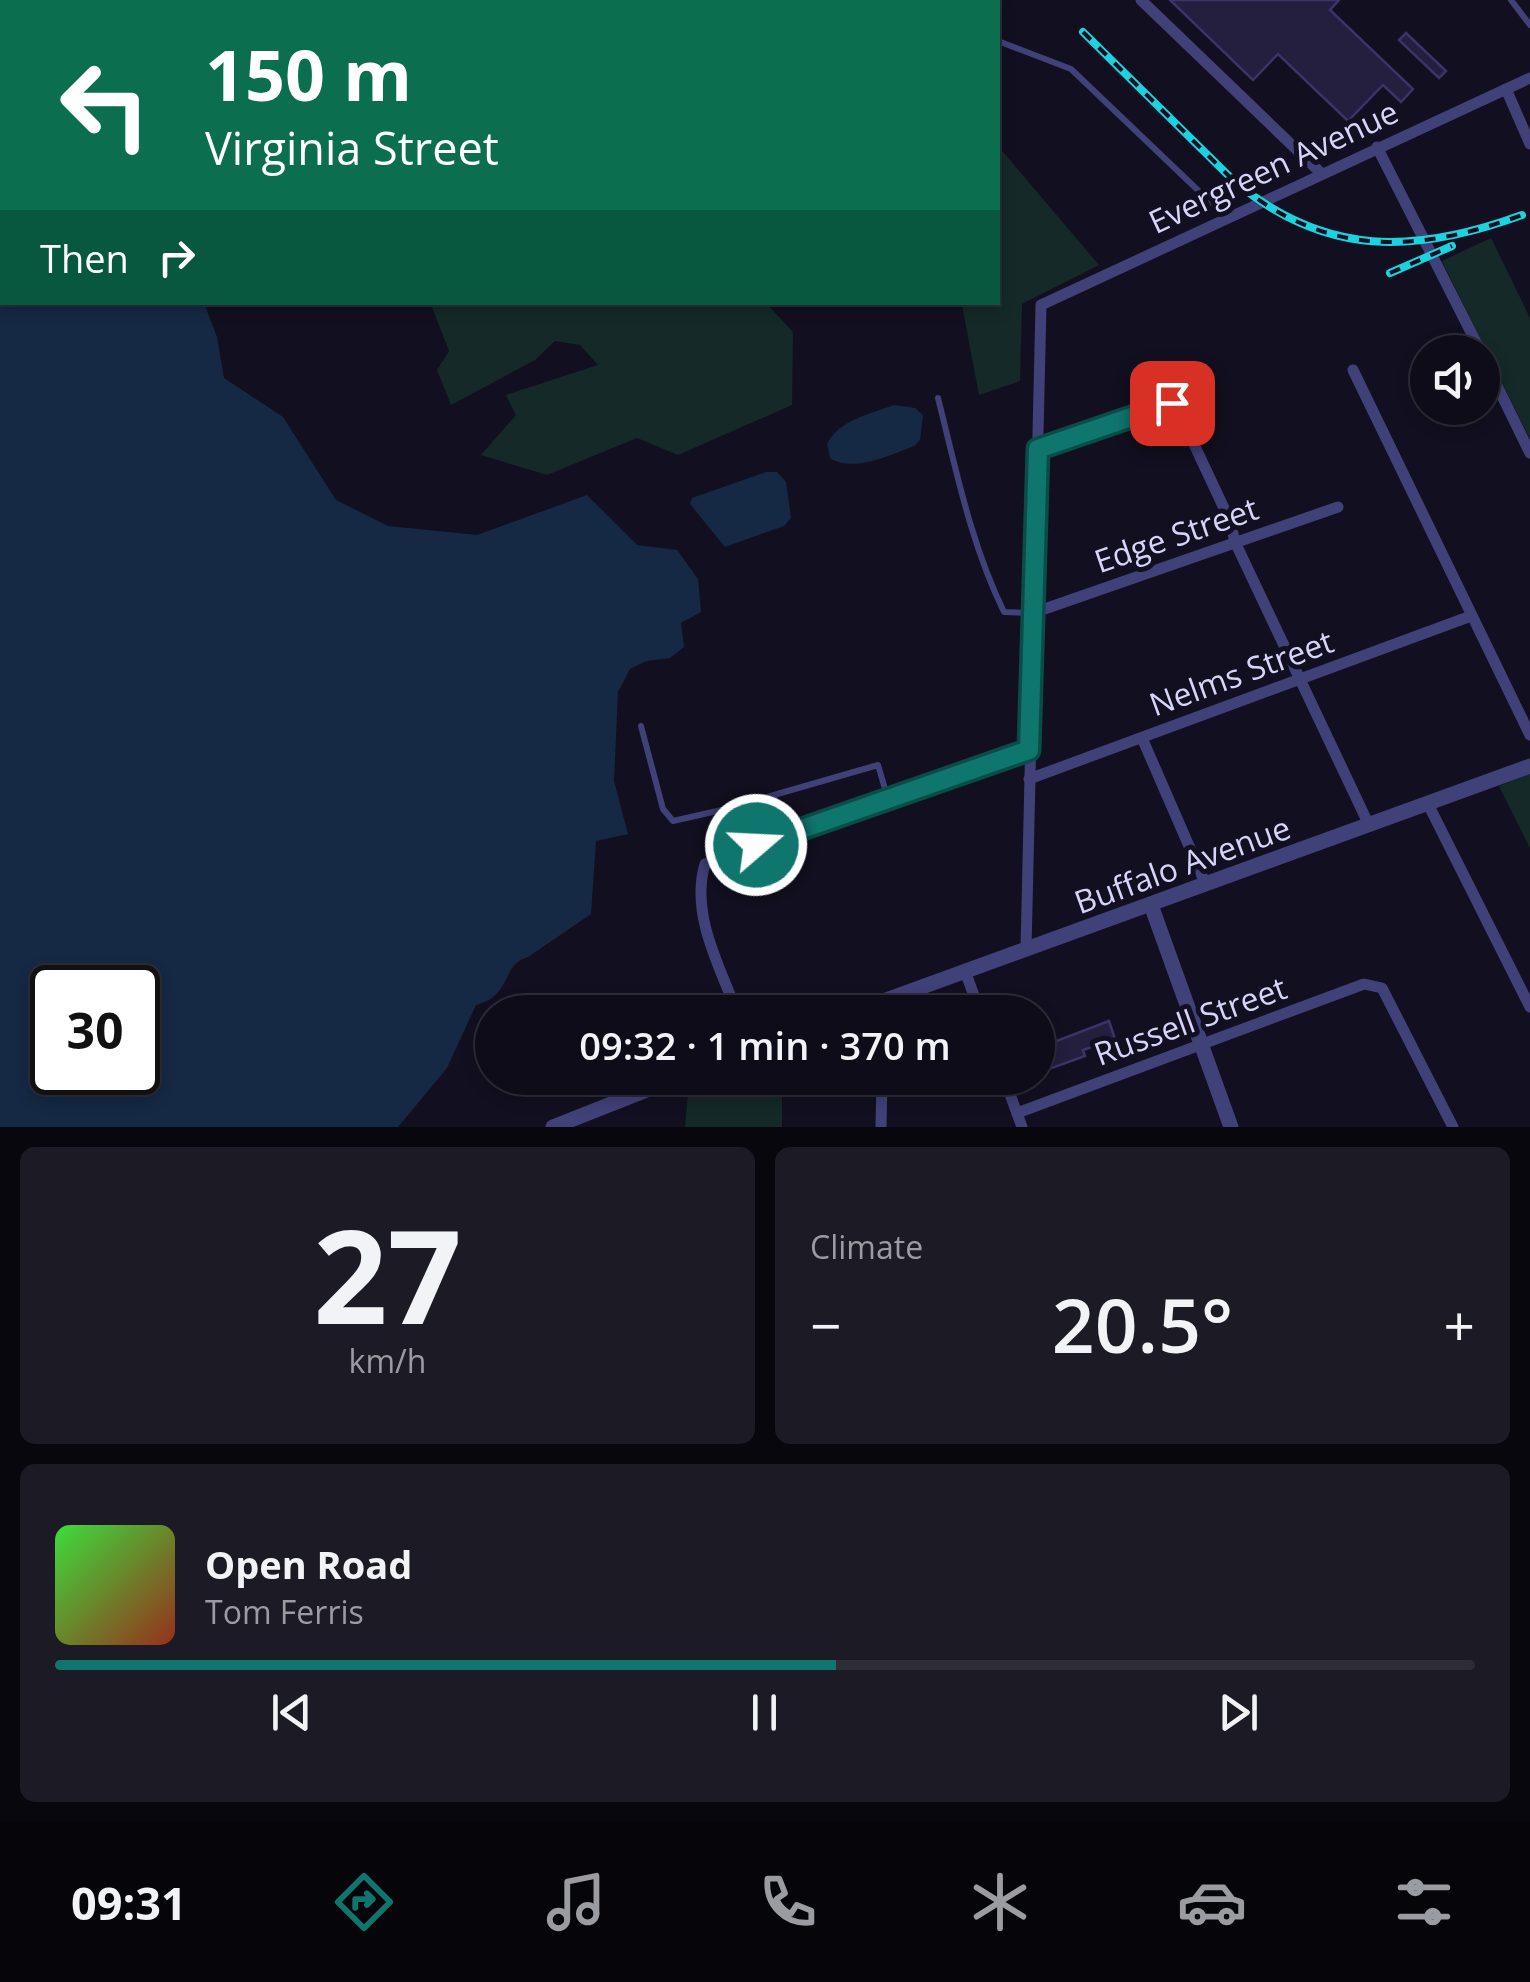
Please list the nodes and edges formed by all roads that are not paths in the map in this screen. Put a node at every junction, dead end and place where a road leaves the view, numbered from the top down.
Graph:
1 (1141, 0) edge
2 (1511, 0) edge
3 (1530, 25) edge
4 (1000, 43) edge
5 (1530, 78) edge
6 (1506, 89) junction
7 (1530, 144) edge
8 (1377, 147) junction
9 (1322, 174) junction
10 (1226, 218) junction
11 (1472, 335) edge
12 (1353, 370) dead end
13 (1500, 391) edge
14 (938, 398) dead end
15 (1038, 449) junction
16 (1530, 452) edge
17 (1338, 507) dead end
18 (1235, 542) junction
19 (1032, 613) junction
20 (1471, 616) junction
21 (1301, 679) junction
22 (641, 726) dead end
23 (1530, 736) edge
24 (1142, 738) junction
25 (1029, 750) junction
26 (1530, 766) edge
27 (1029, 779) junction
28 (774, 796) junction
29 (888, 799) junction
30 (1428, 804) junction
31 (726, 809) junction
32 (1369, 825) junction
33 (780, 837) junction
34 (736, 852) junction
35 (1206, 885) junction
36 (1150, 905) junction
37 (1026, 949) junction
38 (965, 971) junction
39 (730, 995) edge
40 (910, 995) edge
41 (974, 995) edge
42 (1530, 1007) edge
43 (1201, 1045) junction
44 (634, 1095) edge
45 (882, 1095) edge
46 (1010, 1095) edge
47 (1016, 1113) junction
48 (553, 1127) edge
49 (881, 1127) edge
50 (1022, 1127) edge
51 (1231, 1127) edge
52 (1453, 1127) edge

1 - 9 street
2 - 3 lane
4 - 10 lane
5 - 6 street, Evergreen Avenue
6 - 7 street
6 - 8 street, Evergreen Avenue
8 - 9 street, Evergreen Avenue
8 - 11 street
9 - 10 street, Evergreen Avenue
10 - 15 street, Evergreen Avenue
12 - 20 street
13 - 16 street
14 - 19 lane
15 - 18 street
15 - 19 street
17 - 18 street, Edge Street
18 - 19 street, Edge Street
18 - 21 street
19 - 25 street
20 - 21 street, Nelms Street
20 - 23 street
21 - 24 street, Nelms Street
21 - 32 street
22 - 31 lane
24 - 27 street, Nelms Street
24 - 35 street
25 - 27 street
25 - 29 street
26 - 30 street, Buffalo Avenue
27 - 37 street
28 - 29 lane
28 - 31 lane
28 - 33 lane
29 - 33 street
30 - 32 street, Buffalo Avenue
30 - 42 street
31 - 34 lane
32 - 35 street, Buffalo Avenue
33 - 34 street
34 - 39 street
35 - 36 street, Buffalo Avenue
36 - 37 street, Buffalo Avenue
36 - 43 street
37 - 38 street, Buffalo Avenue
38 - 40 street, Buffalo Avenue
38 - 41 street
43 - 47 street, Russell Street
43 - 51 street
43 - 52 street, Russell Street
44 - 48 street
45 - 49 street
46 - 47 street
47 - 50 street

